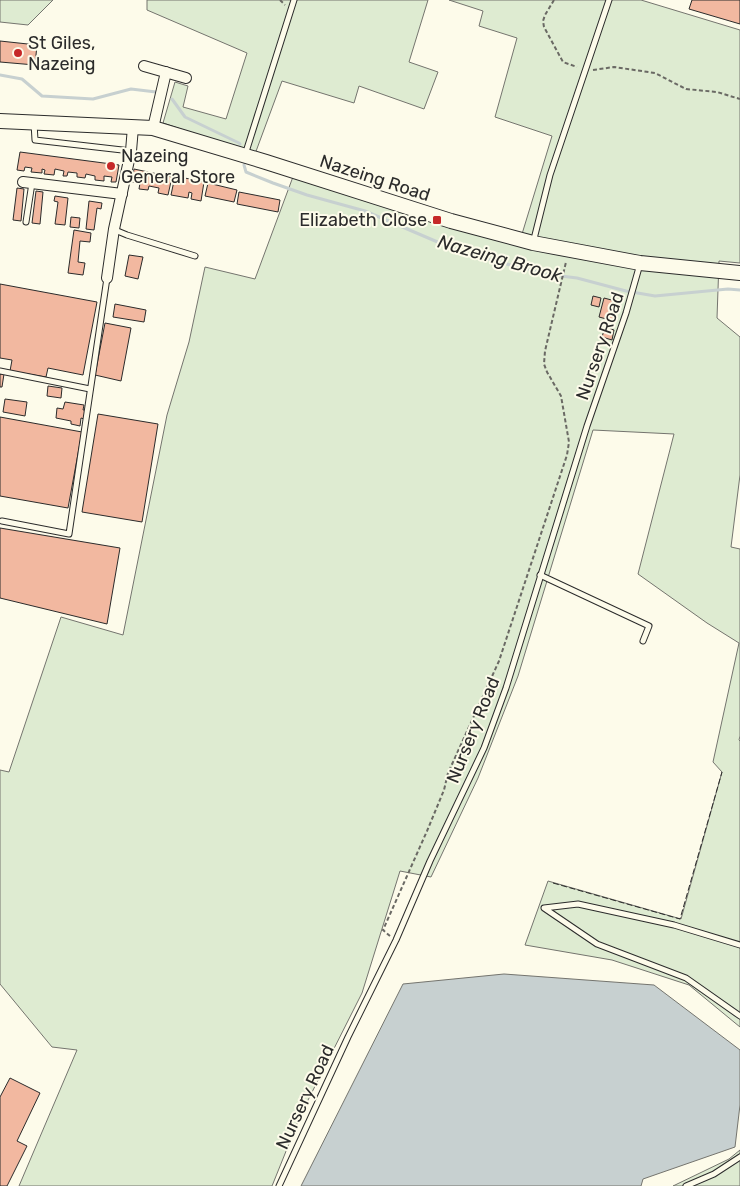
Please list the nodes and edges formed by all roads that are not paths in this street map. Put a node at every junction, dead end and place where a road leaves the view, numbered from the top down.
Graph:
1 (294, 0) edge
2 (609, 0) edge
3 (144, 66) dead end
4 (166, 72) junction
5 (186, 78) dead end
6 (0, 121) edge
7 (34, 122) junction
8 (134, 127) junction
9 (153, 128) junction
10 (131, 151) junction
11 (245, 156) junction
12 (27, 182) joint
13 (122, 194) junction
14 (26, 222) dead end
15 (114, 230) junction
16 (533, 243) junction
17 (195, 256) dead end
18 (640, 263) junction
19 (740, 274) edge
20 (107, 278) joint
21 (0, 371) edge
22 (90, 389) junction
23 (2, 521) dead end
24 (540, 576) junction
25 (643, 641) dead end
26 (740, 945) edge
27 (740, 1016) edge
28 (740, 1157) edge
29 (279, 1186) edge
30 (686, 1186) edge

1 - 11 lane
2 - 16 lane
3 - 4 street
4 - 5 street
4 - 9 street
6 - 7 main road, Nazeing Road
7 - 8 main road, Nazeing Road
7 - 10 lane
8 - 9 main road, Nazeing Road
8 - 10 street
9 - 11 main road, Nazeing Road
10 - 13 street
11 - 16 main road, Nazeing Road
12 - 13 street
12 - 14 lane
13 - 15 street
15 - 17 lane
15 - 20 street
16 - 18 main road, Nazeing Road
18 - 19 main road, Nazeing Road
18 - 24 lane, Nursery Road
20 - 22 lane
21 - 22 lane
22 - 23 lane
24 - 25 lane
24 - 29 lane, Nursery Road
26 - 27 lane
28 - 30 lane

